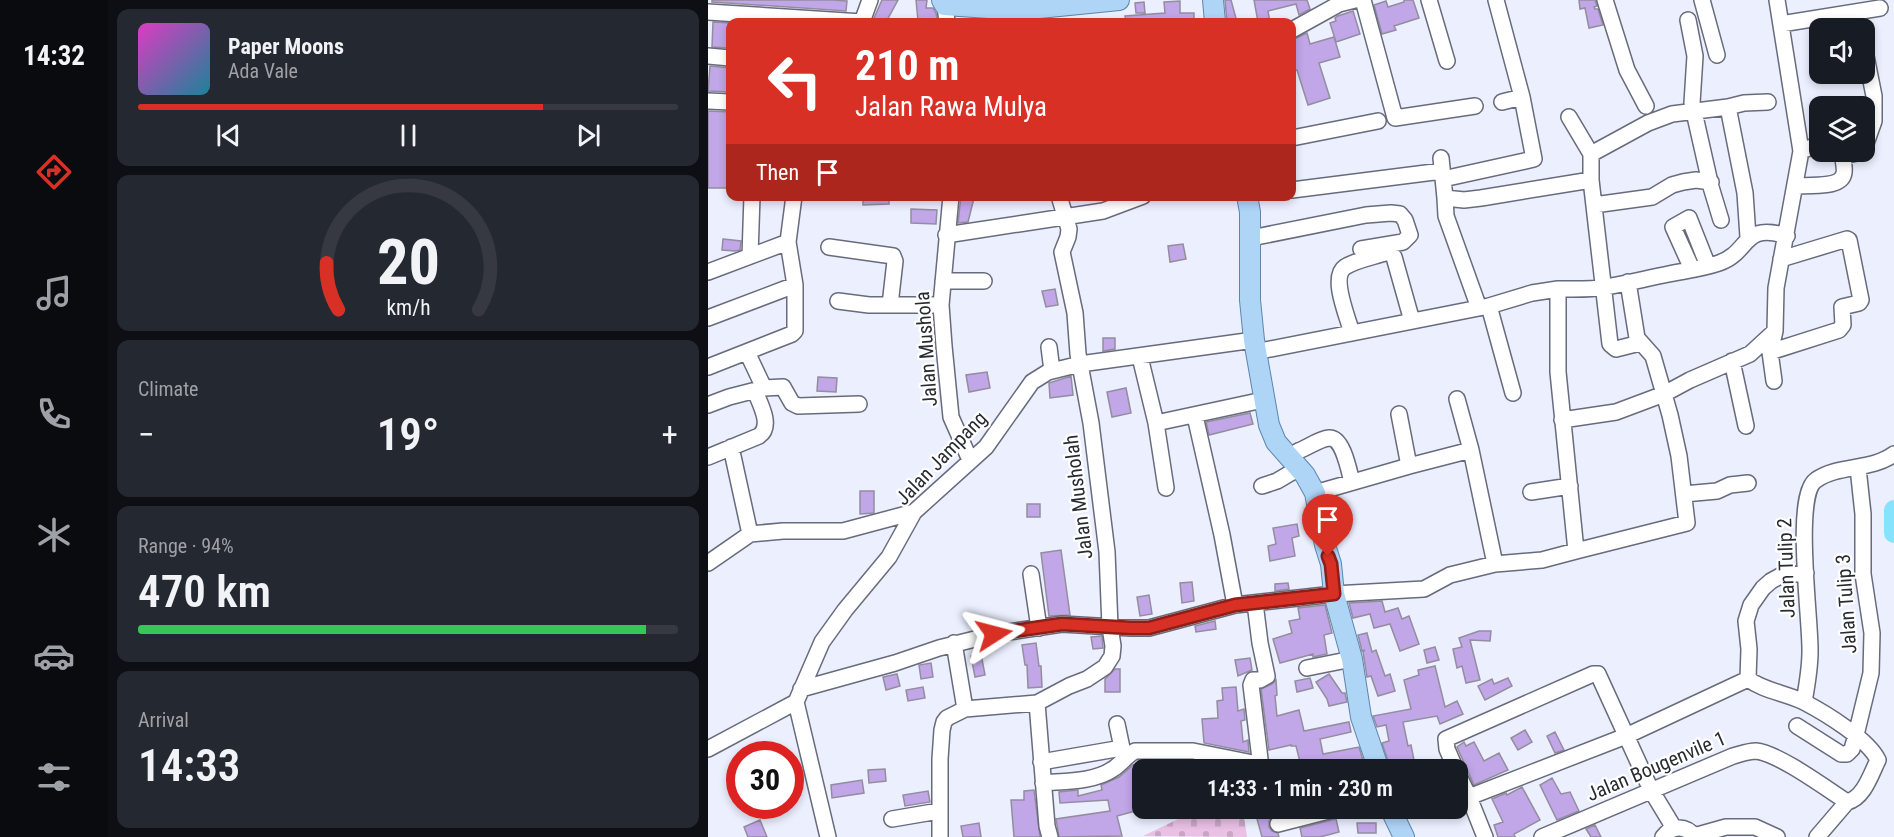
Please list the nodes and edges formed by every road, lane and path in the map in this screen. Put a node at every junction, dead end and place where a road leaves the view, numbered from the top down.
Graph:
1 (708, 0) edge
2 (870, 0) edge
3 (1114, 0) edge
4 (1119, 0) edge
5 (1213, 0) edge
6 (1355, 0) edge
7 (1363, 0) edge
8 (1430, 0) edge
9 (1496, 0) edge
10 (1605, 0) edge
11 (1702, 0) edge
12 (1777, 0) edge
13 (1881, 8) dead end
14 (944, 9) edge
15 (708, 12) edge
16 (1020, 16) edge
17 (800, 18) edge
18 (863, 18) edge
19 (1215, 18) edge
20 (1688, 20) dead end
21 (1781, 24) junction
22 (1296, 28) edge
23 (1717, 55) dead end
24 (708, 57) edge
25 (726, 58) edge
26 (1447, 61) dead end
27 (1522, 97) junction
28 (708, 101) edge
29 (726, 102) edge
30 (1502, 102) dead end
31 (1768, 102) dead end
32 (1474, 106) dead end
33 (1646, 106) dead end
34 (1728, 107) junction
35 (1695, 110) junction
36 (1569, 117) dead end
37 (1378, 121) dead end
38 (1296, 137) edge
39 (1809, 147) edge
40 (1801, 150) junction
41 (1591, 154) junction
42 (1844, 162) edge
43 (1442, 169) junction
44 (1591, 180) junction
45 (1711, 182) junction
46 (1796, 186) junction
47 (1296, 189) edge
48 (1445, 198) junction
49 (752, 201) edge
50 (793, 201) edge
51 (950, 201) edge
52 (1060, 201) edge
53 (1130, 201) edge
54 (1248, 201) edge
55 (1594, 206) junction
56 (1064, 217) junction
57 (1721, 220) dead end
58 (946, 235) junction
59 (1786, 236) junction
60 (1748, 237) junction
61 (1251, 238) junction
62 (788, 242) junction
63 (829, 248) dead end
64 (1361, 249) dead end
65 (750, 256) junction
66 (1781, 260) junction
67 (1708, 266) junction
68 (1692, 269) junction
69 (708, 272) edge
70 (943, 280) junction
71 (984, 281) dead end
72 (1628, 282) junction
73 (795, 285) junction
74 (1603, 288) junction
75 (1558, 289) junction
76 (838, 301) dead end
77 (890, 304) junction
78 (941, 305) junction
79 (1484, 307) junction
80 (708, 318) edge
81 (1412, 321) junction
82 (1775, 331) junction
83 (1352, 333) junction
84 (1640, 343) junction
85 (1255, 346) junction
86 (1049, 347) dead end
87 (747, 352) junction
88 (1770, 352) junction
89 (1140, 357) junction
90 (1732, 361) junction
91 (1080, 364) junction
92 (708, 367) edge
93 (1052, 371) junction
94 (1774, 381) dead end
95 (759, 389) junction
96 (1513, 393) dead end
97 (1664, 394) junction
98 (1456, 399) dead end
99 (1263, 400) junction
100 (859, 404) dead end
101 (708, 405) edge
102 (1399, 414) dead end
103 (1195, 416) junction
104 (1562, 420) junction
105 (1156, 423) junction
106 (1746, 426) dead end
107 (731, 447) junction
108 (1471, 450) junction
109 (1894, 454) edge
110 (708, 457) edge
111 (970, 460) junction
112 (1299, 460) junction
113 (1409, 466) junction
114 (1858, 468) junction
115 (1352, 482) junction
116 (1748, 483) dead end
117 (1262, 486) dead end
118 (1570, 486) junction
119 (1166, 488) dead end
120 (1531, 492) dead end
121 (1315, 494) junction
122 (1684, 494) junction
123 (914, 512) junction
124 (750, 534) junction
125 (1576, 551) junction
126 (708, 563) edge
127 (1496, 564) junction
128 (1806, 573) junction
129 (1031, 574) dead end
130 (1334, 594) junction
131 (1256, 603) junction
132 (1235, 605) junction
133 (1110, 627) junction
134 (1039, 628) junction
135 (954, 644) junction
136 (1352, 659) junction
137 (1307, 668) dead end
138 (1748, 679) junction
139 (799, 696) junction
140 (1804, 702) junction
141 (1036, 703) junction
142 (965, 709) junction
143 (1117, 724) dead end
144 (1797, 726) dead end
145 (1856, 735) junction
146 (1626, 736) junction
147 (708, 749) edge
148 (1375, 759) edge
149 (1451, 759) edge
150 (1041, 762) junction
151 (1043, 783) junction
152 (1651, 790) junction
153 (1469, 797) joint
154 (1847, 802) junction
155 (939, 811) junction
156 (892, 819) dead end
157 (1297, 819) edge
158 (1395, 819) edge
159 (1278, 824) dead end
160 (1669, 832) edge
161 (1694, 836) edge
162 (828, 837) edge
163 (940, 837) edge
164 (1050, 837) edge
165 (1404, 837) edge
166 (1485, 837) edge
167 (1542, 837) edge
168 (1777, 837) edge
169 (1817, 837) edge

1 - 15 street
2 - 18 street
3 - 4 main road
3 - 16 main road
5 - 19 main road
6 - 22 street
7 - 32 street
8 - 26 street
9 - 27 street
10 - 33 street
11 - 23 street
12 - 21 street
13 - 21 street
14 - 16 main road
15 - 17 street
20 - 35 street
21 - 40 street
24 - 25 street
27 - 30 street
27 - 43 street
28 - 29 street
31 - 34 street
34 - 35 street
34 - 60 street
35 - 41 street
35 - 45 street
36 - 41 street
37 - 38 street
39 - 40 street
40 - 46 street
41 - 44 street
42 - 46 street
43 - 47 street
43 - 48 street
44 - 48 street
44 - 55 street
45 - 55 street
45 - 57 street
46 - 59 street
48 - 79 street
49 - 65 street
50 - 62 street
51 - 58 street, Jalan Mushola
52 - 56 street, Jalan Musholah
53 - 56 street
54 - 61 main road
55 - 74 street
56 - 58 street
56 - 91 street, Jalan Musholah
58 - 70 street, Jalan Mushola
59 - 60 street
59 - 66 street
60 - 67 street, Jalan Jampang
61 - 64 street
61 - 85 main road
62 - 65 street
62 - 73 street
63 - 77 street
65 - 69 street
66 - 82 street
66 - 88 street
67 - 68 street, Jalan Jampang
67 - 68 street
68 - 72 street, Jalan Jampang
70 - 71 street
70 - 78 street, Jalan Mushola
72 - 74 street, Jalan Jampang
72 - 84 street
73 - 80 street
73 - 87 street
74 - 75 street, Jalan Jampang
74 - 84 street
75 - 79 street, Jalan Jampang
75 - 104 street
76 - 77 street
77 - 78 street
78 - 111 street, Jalan Mushola
79 - 81 street, Jalan Jampang
79 - 96 street
81 - 83 street, Jalan Jampang
81 - 83 street
82 - 88 street
82 - 90 street
83 - 85 street, Jalan Jampang
84 - 97 street
85 - 89 street, Jalan Jampang
85 - 99 main road
86 - 93 street
87 - 92 street
87 - 95 street
88 - 94 street
89 - 91 street, Jalan Jampang
89 - 105 street
90 - 97 street
90 - 106 street
91 - 93 street, Jalan Jampang
91 - 133 street, Jalan Musholah
93 - 111 street, Jalan Jampang
95 - 100 street
95 - 101 street
95 - 107 street
97 - 104 street
97 - 122 street
98 - 108 street
99 - 103 street
99 - 112 main road
102 - 113 street
103 - 105 street
103 - 132 street
104 - 118 street
105 - 119 street
107 - 110 street
107 - 124 street
108 - 113 street
108 - 127 street
109 - 114 street, Jalan Tulip 2
111 - 123 street, Jalan Jampang
112 - 115 street
112 - 117 street
112 - 121 main road
113 - 115 street
114 - 128 street, Jalan Tulip 2
114 - 145 street, Jalan Tulip 3
115 - 121 street
116 - 122 street
118 - 120 street
118 - 125 street
121 - 130 main road
122 - 125 street
123 - 124 street
123 - 139 street, Jalan Jampang
124 - 126 street
125 - 127 street
127 - 130 street
128 - 138 street
128 - 140 street, Jalan Tulip 2
129 - 134 street
130 - 131 street
130 - 136 main road
131 - 132 street
131 - 151 street
132 - 133 street
133 - 134 street
133 - 141 street, Jalan Musholah
134 - 135 street
135 - 139 street
135 - 142 street
136 - 137 street
136 - 148 main road
138 - 140 street
138 - 146 street
139 - 147 street
139 - 162 street
140 - 145 street
141 - 142 street
141 - 150 street
142 - 155 street
143 - 150 street
144 - 145 street
145 - 154 street
146 - 149 street
146 - 152 street
146 - 153 street
150 - 151 street
151 - 164 street
152 - 154 street, Jalan Bougenvile 1
152 - 160 street
152 - 167 street, Jalan Bougenvile 1
153 - 166 street
154 - 169 street
155 - 156 street
155 - 163 street
157 - 159 street
158 - 165 main road
160 - 161 street
161 - 168 street

